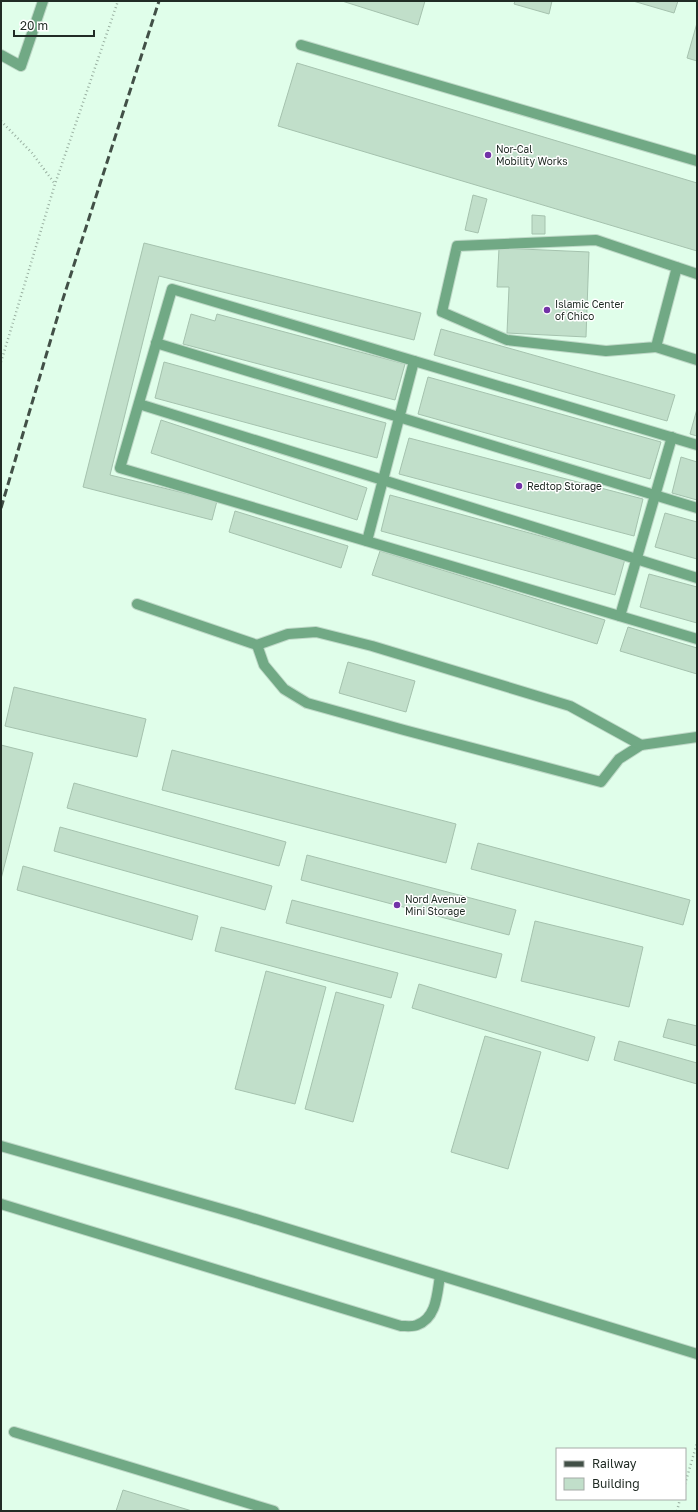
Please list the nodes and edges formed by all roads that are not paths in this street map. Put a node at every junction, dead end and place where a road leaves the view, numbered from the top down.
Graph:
1 (43, 1) edge
2 (301, 45) dead end
3 (1, 55) edge
4 (697, 161) edge
5 (677, 267) junction
6 (697, 274) edge
7 (156, 343) junction
8 (656, 347) junction
9 (697, 360) edge
10 (414, 361) junction
11 (139, 404) junction
12 (400, 417) junction
13 (672, 437) junction
14 (697, 445) edge
15 (383, 480) junction
16 (655, 496) junction
17 (697, 508) edge
18 (367, 541) junction
19 (637, 559) junction
20 (697, 578) edge
21 (137, 604) dead end
22 (620, 616) junction
23 (697, 639) edge
24 (257, 645) junction
25 (697, 737) edge
26 (641, 745) junction
27 (1, 1146) edge
28 (1, 1204) edge
29 (440, 1276) junction
30 (697, 1354) edge
31 (14, 1432) dead end
32 (274, 1511) edge

1 - 3 lane
2 - 4 lane
5 - 6 lane
5 - 8 lane
5 - 8 lane
7 - 10 lane
7 - 11 lane
7 - 12 lane
8 - 9 lane
10 - 12 lane
10 - 13 lane
11 - 15 lane
11 - 18 lane
12 - 15 lane
12 - 16 lane
13 - 14 lane
13 - 16 lane
15 - 18 lane
15 - 19 lane
16 - 17 lane
16 - 19 lane
18 - 22 lane
19 - 20 lane
19 - 22 lane
21 - 24 lane
22 - 23 lane
24 - 26 lane
24 - 26 lane
25 - 26 lane
27 - 29 lane
28 - 29 lane
29 - 30 lane
31 - 32 lane

